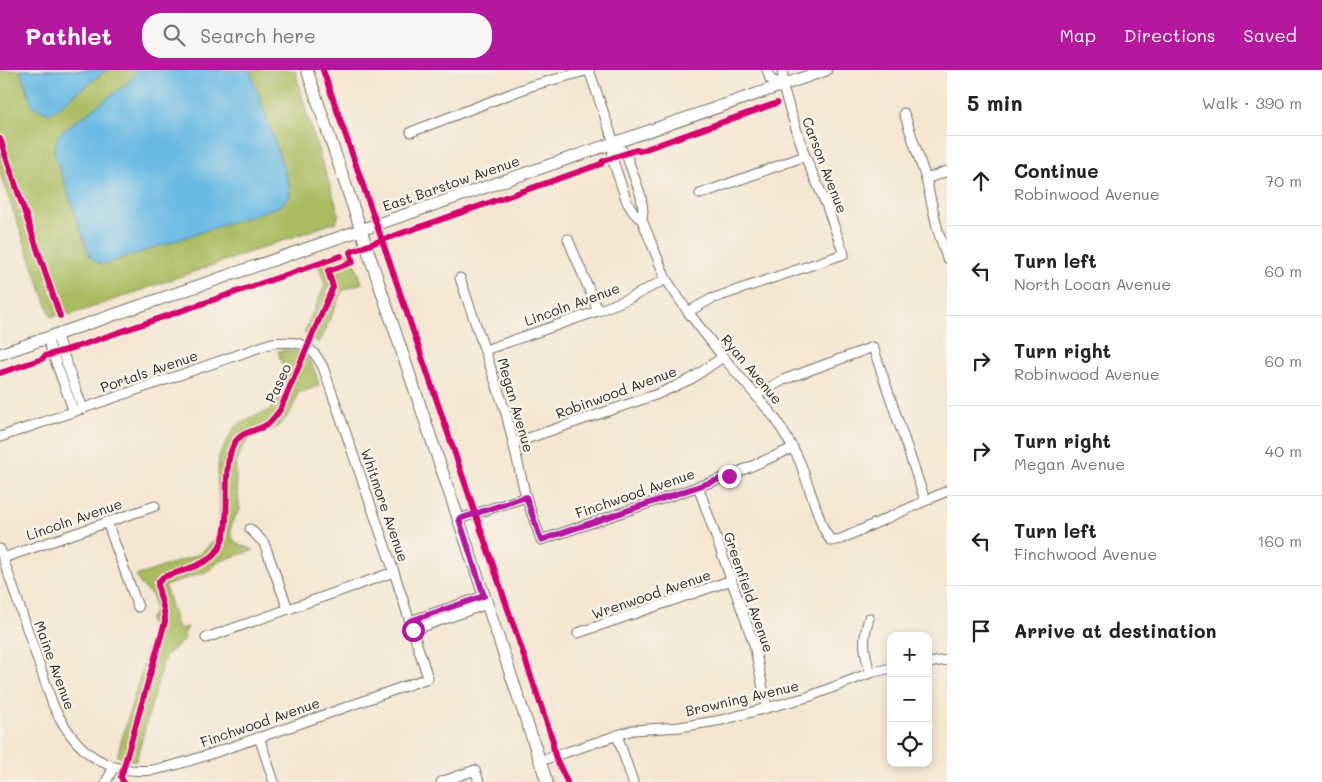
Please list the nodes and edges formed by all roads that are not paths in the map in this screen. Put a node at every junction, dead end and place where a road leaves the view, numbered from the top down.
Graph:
1 (307, 70) edge
2 (589, 70) edge
3 (767, 70) edge
4 (783, 70) edge
5 (826, 70) edge
6 (782, 85) junction
7 (904, 113) dead end
8 (411, 132) dead end
9 (614, 143) junction
10 (805, 156) junction
11 (947, 171) edge
12 (926, 179) junction
13 (700, 194) dead end
14 (642, 220) junction
15 (360, 230) junction
16 (568, 239) dead end
17 (947, 258) edge
18 (460, 278) dead end
19 (666, 279) junction
20 (598, 311) junction
21 (688, 312) junction
22 (52, 336) junction
23 (308, 347) joint
24 (485, 350) junction
25 (0, 354) edge
26 (722, 357) junction
27 (756, 395) junction
28 (83, 409) junction
29 (74, 412) junction
30 (0, 437) edge
31 (514, 444) junction
32 (793, 448) junction
33 (698, 486) junction
34 (947, 491) edge
35 (526, 497) junction
36 (925, 500) junction
37 (155, 506) dead end
38 (459, 519) junction
39 (107, 522) junction
40 (250, 529) dead end
41 (541, 540) joint
42 (0, 549) edge
43 (3, 558) junction
44 (394, 572) junction
45 (732, 580) junction
46 (486, 600) junction
47 (138, 607) dead end
48 (288, 609) junction
49 (869, 618) dead end
50 (411, 626) junction
51 (578, 633) dead end
52 (206, 638) dead end
53 (947, 660) edge
54 (932, 662) edge
55 (887, 669) edge
56 (870, 673) junction
57 (428, 678) joint
58 (767, 708) junction
59 (617, 735) junction
60 (259, 737) junction
61 (540, 761) junction
62 (114, 767) junction
63 (106, 782) edge
64 (274, 782) edge
65 (441, 782) edge
66 (479, 782) edge
67 (547, 782) edge
68 (633, 782) edge

1 - 15 street
2 - 8 street
2 - 9 street
3 - 6 street, Carson Avenue
4 - 6 street, Carson Avenue
5 - 6 street, East Barstow Avenue
6 - 9 street, East Barstow Avenue
6 - 10 street, Carson Avenue
7 - 12 street
9 - 14 street, Ryan Avenue
9 - 14 street, Ryan Avenue
9 - 15 street, East Barstow Avenue
10 - 13 street
10 - 21 street, Carson Avenue
11 - 12 street
12 - 17 street
14 - 19 street, Ryan Avenue
15 - 22 street, East Barstow Avenue
15 - 38 street
16 - 20 street
18 - 24 street, Megan Avenue
19 - 20 street, Lincoln Avenue
19 - 21 street, Ryan Avenue
20 - 24 street, Lincoln Avenue
21 - 26 street, Ryan Avenue
22 - 25 street, East Barstow Avenue
22 - 28 street
22 - 29 street
23 - 28 street, Portals Avenue
23 - 44 street, Whitmore Avenue
24 - 31 street, Megan Avenue
26 - 27 street, Ryan Avenue
26 - 31 street, Robinwood Avenue
27 - 32 street, Ryan Avenue
27 - 36 street
28 - 29 street, Portals Avenue
29 - 30 street, Portals Avenue
31 - 35 street, Megan Avenue
32 - 33 street, Finchwood Avenue
32 - 36 street, Ryan Avenue
33 - 41 street, Finchwood Avenue
33 - 45 street, Greenfield Avenue
34 - 36 street
35 - 38 street
35 - 41 street, Megan Avenue
37 - 39 street, Lincoln Avenue
38 - 46 street
39 - 43 street, Lincoln Avenue
39 - 47 street
40 - 48 street
42 - 43 street, Maine Avenue
43 - 62 street, Maine Avenue
44 - 48 street
44 - 50 street, Whitmore Avenue
45 - 51 street, Wrenwood Avenue
45 - 58 street, Greenfield Avenue
46 - 50 street
46 - 61 street
48 - 52 street
49 - 56 street
50 - 57 street, Whitmore Avenue
53 - 54 street
55 - 56 street, Browning Avenue
56 - 58 street, Browning Avenue
57 - 60 street, Finchwood Avenue
58 - 59 street, Browning Avenue
59 - 61 street, Browning Avenue
59 - 68 street
60 - 62 street, Finchwood Avenue
60 - 64 street
61 - 67 street
62 - 63 street
65 - 66 street

